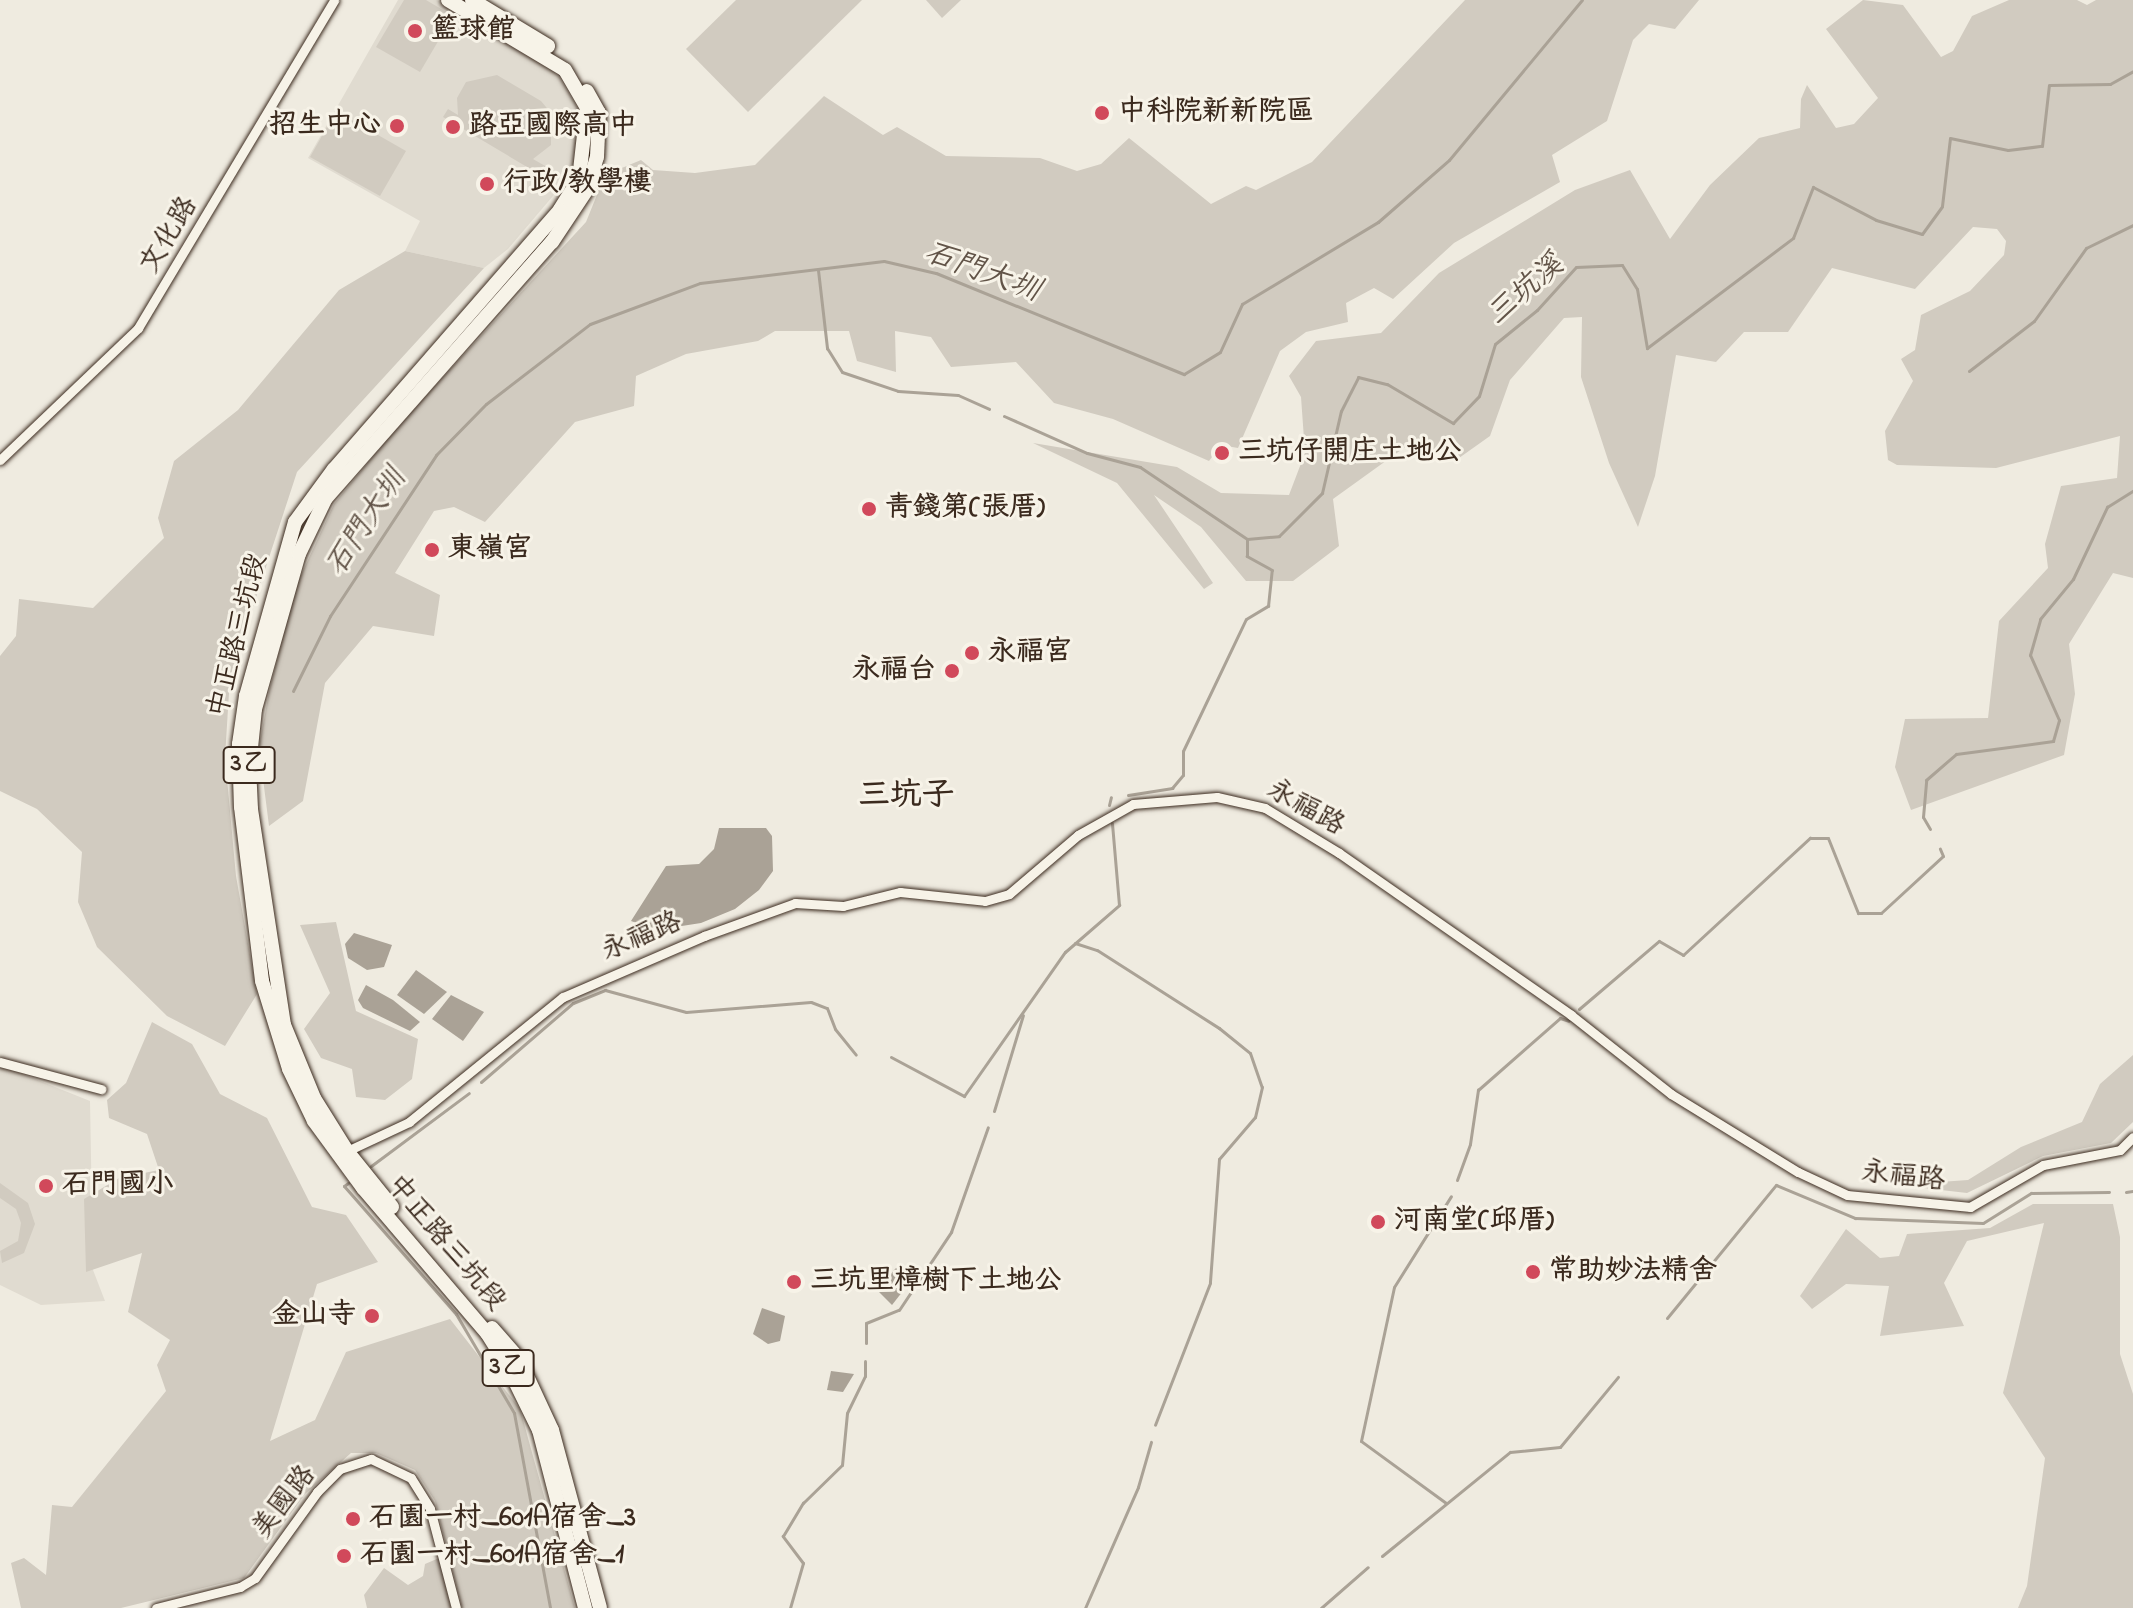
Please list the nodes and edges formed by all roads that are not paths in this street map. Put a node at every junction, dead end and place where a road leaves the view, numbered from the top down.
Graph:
1 (334, 0) edge
2 (448, 0) edge
3 (472, 0) edge
4 (0, 460) edge
5 (0, 1062) edge
6 (101, 1089) dead end
7 (2133, 1137) edge
8 (343, 1152) junction
9 (156, 1608) edge
10 (456, 1608) edge
11 (585, 1608) edge
12 (600, 1608) edge

1 - 4 street, 文化路
2 - 8 main road, 中正路三坑段 / 3乙
3 - 8 main road, 中正路三坑段 / 3乙
5 - 6 street
7 - 8 street, 永福路
8 - 11 main road, 中正路三坑段 / 3乙
8 - 12 main road, 中正路三坑段 / 3乙
9 - 10 street, 美國路

